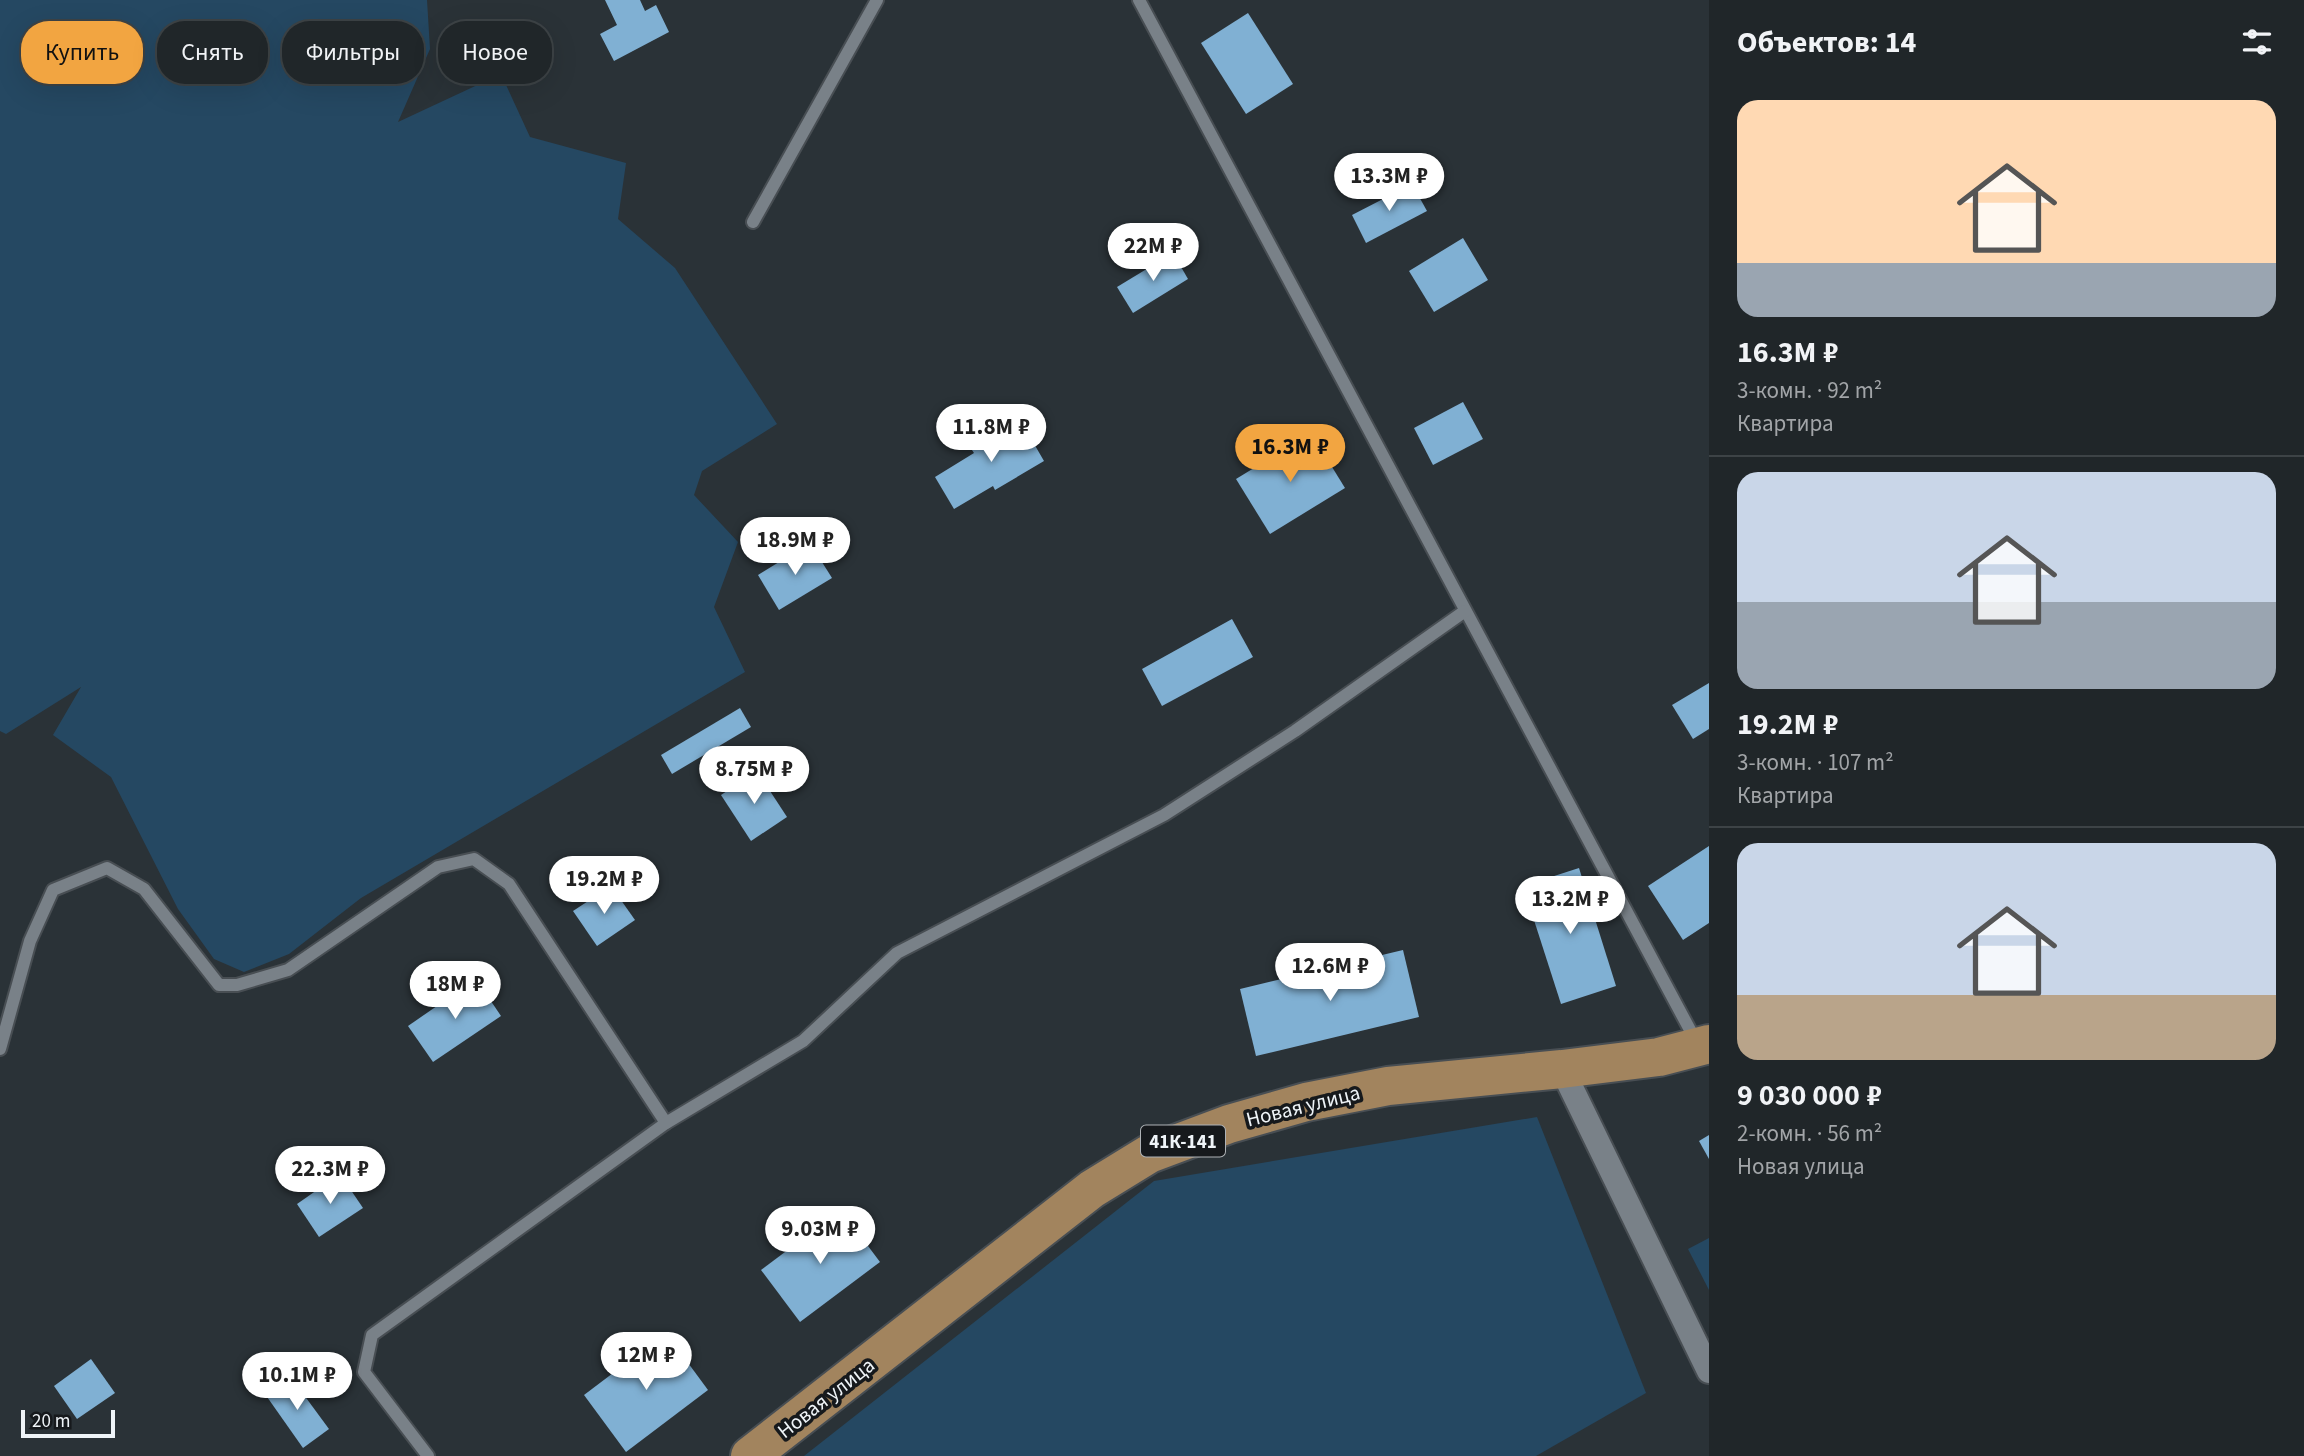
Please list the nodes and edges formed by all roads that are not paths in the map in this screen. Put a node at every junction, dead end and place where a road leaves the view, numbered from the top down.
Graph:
1 (877, 0) edge
2 (1139, 0) edge
3 (753, 222) dead end
4 (1465, 611) junction
5 (1704, 1046) edge
6 (0, 1049) edge
7 (1562, 1069) junction
8 (666, 1123) junction
9 (1709, 1371) edge
10 (428, 1456) edge
11 (750, 1456) edge

1 - 3 lane
2 - 4 lane
4 - 5 lane
4 - 8 lane
5 - 7 main road, Новая улица / 41К-141
6 - 8 lane
7 - 9 street
7 - 11 main road, Новая улица / 41К-141
8 - 10 lane

